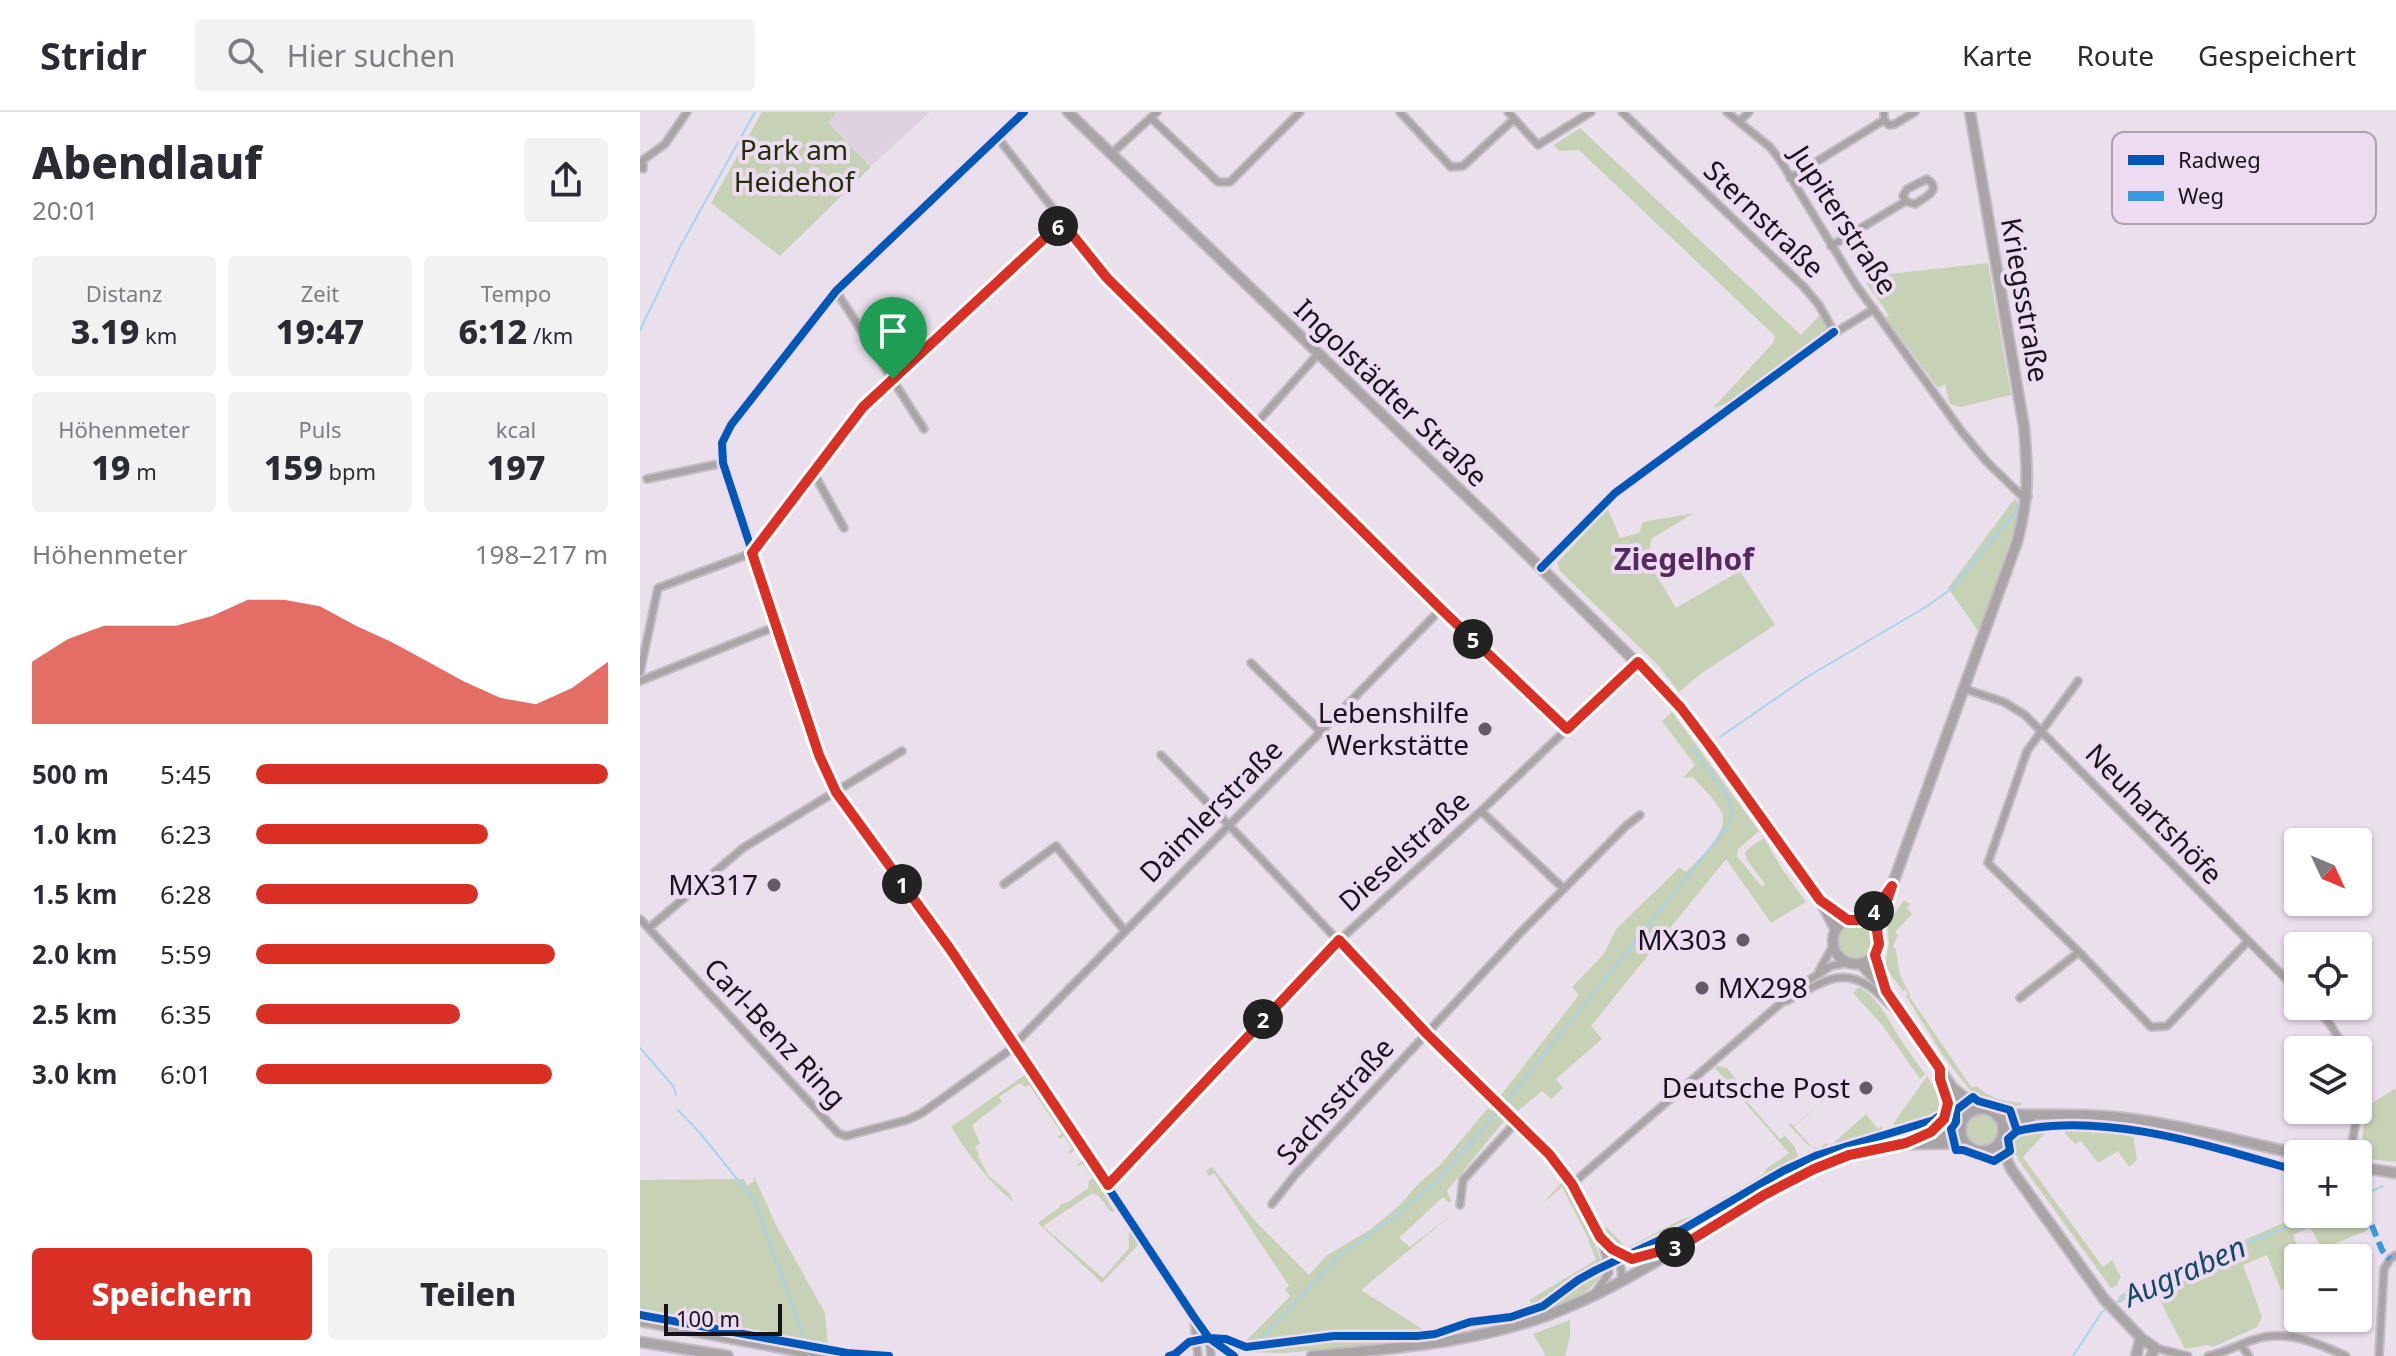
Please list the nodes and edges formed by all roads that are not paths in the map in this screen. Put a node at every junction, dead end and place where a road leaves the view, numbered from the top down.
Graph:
1 (687, 112) edge
2 (1024, 112) edge
3 (1068, 112) edge
4 (1157, 112) edge
5 (1300, 112) edge
6 (1400, 112) edge
7 (1508, 112) edge
8 (1591, 112) edge
9 (1622, 112) edge
10 (1727, 112) edge
11 (1749, 112) edge
12 (1884, 112) edge
13 (1915, 112) edge
14 (1970, 112) edge
15 (1151, 118) junction
16 (1514, 119) junction
17 (1884, 120) junction
18 (1739, 122) junction
19 (998, 138) junction
20 (1111, 154) junction
21 (643, 169) dead end
22 (1790, 178) junction
23 (1906, 201) junction
24 (1062, 222) junction
25 (1831, 246) junction
26 (836, 291) junction
27 (1874, 309) junction
28 (1318, 354) junction
29 (893, 379) junction
30 (1255, 425) junction
31 (924, 429) dead end
32 (723, 463) junction
33 (813, 472) junction
34 (647, 479) dead end
35 (2028, 497) junction
36 (844, 528) dead end
37 (752, 553) junction
38 (1441, 609) junction
39 (777, 626) junction
40 (1638, 662) junction
41 (1251, 663) dead end
42 (640, 672) edge
43 (640, 681) edge
44 (2078, 681) dead end
45 (1965, 689) junction
46 (1567, 729) junction
47 (2041, 730) junction
48 (1321, 732) junction
49 (902, 751) dead end
50 (1161, 755) dead end
51 (836, 792) junction
52 (1481, 811) junction
53 (1640, 815) dead end
54 (1229, 823) junction
55 (1004, 884) dead end
56 (1892, 886) junction
57 (1563, 888) junction
58 (1820, 900) junction
59 (640, 919) edge
60 (1848, 920) junction
61 (1865, 920) junction
62 (649, 928) junction
63 (1124, 930) junction
64 (1836, 930) junction
65 (1877, 931) junction
66 (1339, 940) junction
67 (2248, 941) junction
68 (1833, 946) junction
69 (2079, 952) junction
70 (1875, 955) junction
71 (1847, 963) junction
72 (1861, 964) junction
73 (1817, 973) junction
74 (2284, 977) edge
75 (1886, 991) junction
76 (2020, 998) dead end
77 (1779, 1004) junction
78 (1900, 1013) junction
79 (1427, 1034) junction
80 (1013, 1045) junction
81 (1940, 1069) junction
82 (1952, 1087) junction
83 (1980, 1109) junction
84 (1997, 1114) junction
85 (1965, 1117) junction
86 (2031, 1117) junction
87 (1517, 1121) junction
88 (1960, 1131) junction
89 (2002, 1136) junction
90 (1906, 1143) junction
91 (1925, 1143) junction
92 (1966, 1144) junction
93 (1988, 1150) junction
94 (2284, 1151) edge
95 (2011, 1169) junction
96 (2372, 1169) edge
97 (2396, 1173) edge
98 (1572, 1184) junction
99 (1108, 1185) junction
100 (1272, 1204) dead end
101 (1460, 1205) dead end
102 (1600, 1237) junction
103 (1683, 1245) junction
104 (1612, 1249) junction
105 (2396, 1255) edge
106 (1620, 1281) junction
107 (1593, 1296) junction
108 (1194, 1317) junction
109 (640, 1321) edge
110 (1209, 1338) junction
111 (2141, 1338) junction
112 (640, 1342) edge
113 (2241, 1345) junction
114 (2153, 1352) edge
115 (1197, 1354) edge
116 (728, 1356) edge
117 (824, 1356) edge
118 (1211, 1356) edge
119 (1234, 1356) edge
120 (1312, 1356) edge
121 (2136, 1356) edge
122 (2188, 1356) edge
123 (2208, 1356) edge
124 (2249, 1356) edge
125 (2346, 1356) edge
126 (2379, 1356) edge

1 - 21 street
2 - 19 street
3 - 20 main road, Ingolstädter Straße
4 - 15 street
5 - 15 street
6 - 16 street
7 - 16 street
8 - 16 street
9 - 27 street, Sternstraße
10 - 18 street, Jupiterstraße
11 - 18 street
12 - 17 street
13 - 17 street
14 - 35 main road, Kriegsstraße
15 - 20 street
17 - 22 street
18 - 22 street, Jupiterstraße
19 - 24 street
19 - 26 street
20 - 28 main road, Ingolstädter Straße
22 - 25 street, Jupiterstraße
23 - 23 street
23 - 25 street
24 - 29 street
24 - 30 street
25 - 27 street, Jupiterstraße
26 - 29 street
26 - 32 street
27 - 35 street, Jupiterstraße
28 - 30 street
28 - 40 main road, Ingolstädter Straße
29 - 31 street
29 - 33 street
30 - 38 street
32 - 34 street
32 - 37 street
33 - 36 street
33 - 37 street
35 - 45 main road, Kriegsstraße
37 - 39 street
37 - 42 street
38 - 46 street
38 - 48 street, Daimlerstraße
39 - 43 street
39 - 51 street
40 - 46 street, Dieselstraße
40 - 58 main road, Ingolstädter Straße
41 - 48 street
44 - 47 street
45 - 47 street, Neuhartshöfe
45 - 56 main road, Kriegsstraße
46 - 52 street, Dieselstraße
47 - 67 street, Neuhartshöfe
47 - 69 street
48 - 54 street, Daimlerstraße
49 - 51 street
50 - 54 street
51 - 62 street
51 - 80 street
52 - 57 street
52 - 66 street, Dieselstraße
53 - 57 street, Sachsstraße
54 - 63 street, Daimlerstraße
54 - 66 street
55 - 63 street
56 - 61 main road
56 - 65 main road, Kriegsstraße
57 - 79 street, Sachsstraße
58 - 60 main road
58 - 64 main road
59 - 62 street, Carl-Benz Ring
60 - 61 main road
60 - 64 main road
61 - 65 main road
62 - 80 street, Carl-Benz Ring
63 - 80 street, Daimlerstraße
64 - 68 main road
65 - 70 main road
66 - 79 street
66 - 99 street, Dieselstraße
67 - 69 street
67 - 74 street, Neuhartshöfe
68 - 71 main road
68 - 73 street
69 - 76 street
70 - 72 main road
70 - 75 main road
71 - 72 main road
71 - 73 street
72 - 75 main road
73 - 77 street
75 - 78 main road
77 - 78 street
77 - 98 street
78 - 81 main road
79 - 87 street
79 - 100 street, Sachsstraße
80 - 99 street
81 - 82 main road
81 - 90 main road
82 - 83 main road
82 - 85 main road
83 - 84 main road
83 - 85 main road
84 - 86 main road
84 - 89 main road
85 - 88 main road
86 - 89 main road
86 - 94 main road
87 - 98 street
87 - 101 street
88 - 91 main road
88 - 92 main road
89 - 93 main road
89 - 95 main road
90 - 91 main road
90 - 103 main road
91 - 92 main road
92 - 93 main road
93 - 95 main road
95 - 111 main road
96 - 97 main road
98 - 102 street
99 - 108 street
102 - 104 street
102 - 107 street
103 - 104 main road
103 - 106 main road
104 - 106 street
105 - 126 street
106 - 107 main road
107 - 120 main road
108 - 110 street
108 - 115 street
109 - 117 main road
110 - 118 street
110 - 119 street
111 - 114 main road
111 - 121 main road
112 - 116 main road
113 - 123 street
113 - 124 street
113 - 125 street
114 - 122 street

